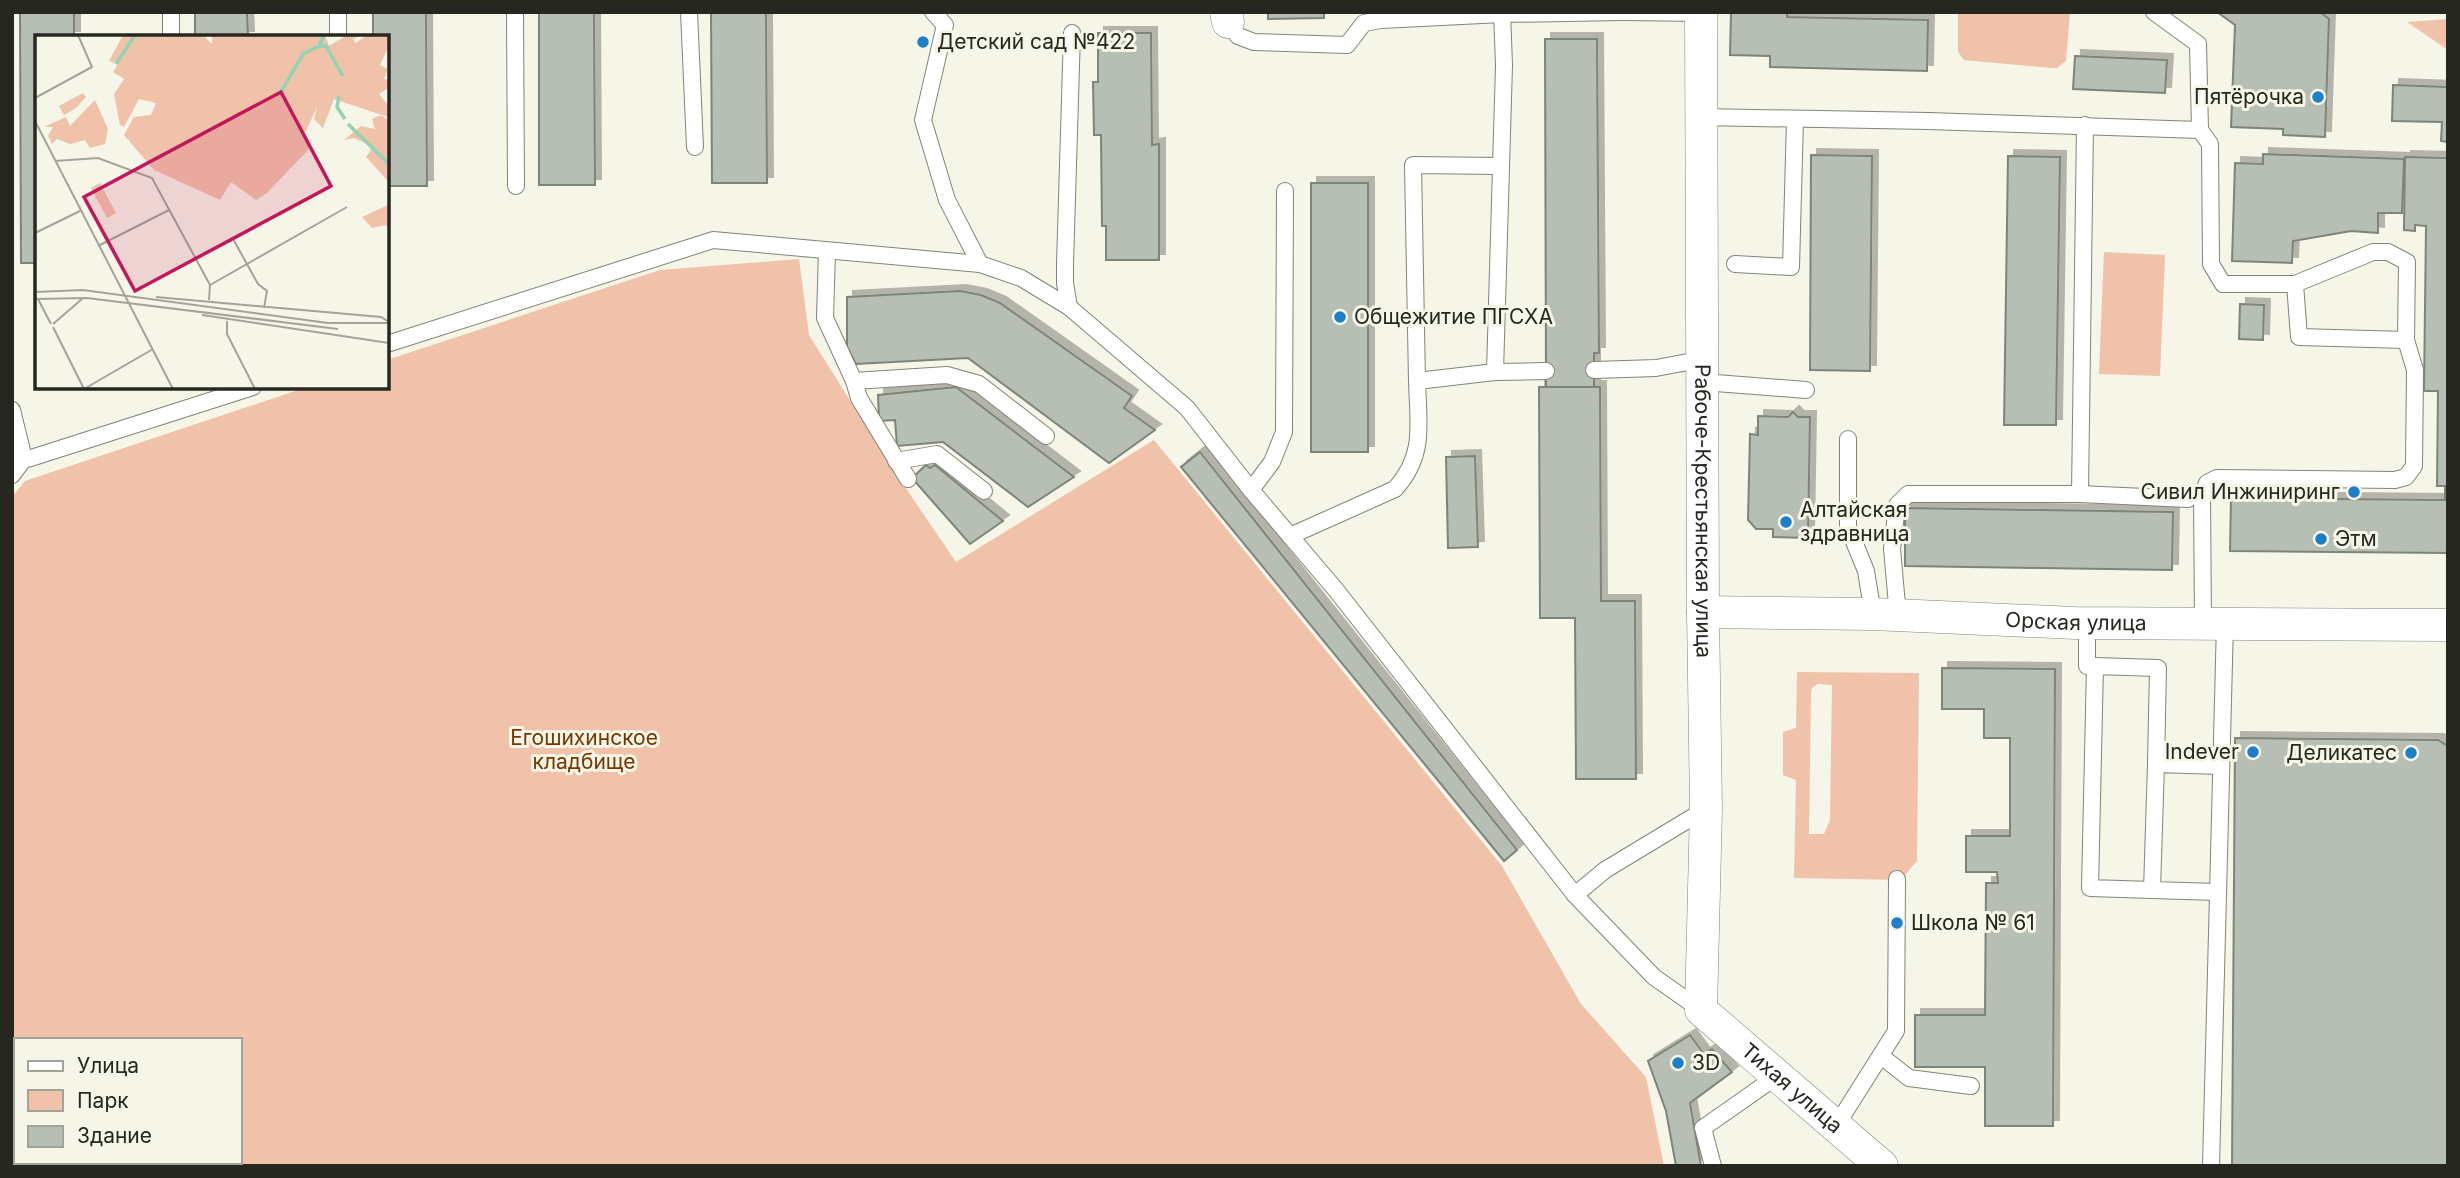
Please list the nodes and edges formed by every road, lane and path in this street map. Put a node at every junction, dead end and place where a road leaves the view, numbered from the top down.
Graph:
1 (171, 12) edge
2 (338, 12) edge
3 (514, 12) edge
4 (689, 12) edge
5 (933, 12) edge
6 (1624, 12) edge
7 (1701, 12) edge
8 (2154, 12) edge
9 (1502, 13) edge
10 (1227, 17) edge
11 (1364, 18) edge
12 (1072, 33) dead end
13 (171, 35) edge
14 (338, 35) edge
15 (1700, 117) junction
16 (1796, 119) junction
17 (2085, 125) junction
18 (2200, 130) junction
19 (695, 147) dead end
20 (1500, 166) junction
21 (516, 186) dead end
22 (1285, 191) dead end
23 (827, 252) junction
24 (980, 264) junction
25 (1735, 264) dead end
26 (2295, 284) junction
27 (1069, 307) junction
28 (2406, 340) junction
29 (388, 344) edge
30 (1546, 370) dead end
31 (1594, 370) dead end
32 (1703, 371) junction
33 (1495, 372) junction
34 (854, 381) junction
35 (1417, 381) junction
36 (250, 388) edge
37 (1806, 390) dead end
38 (12, 410) edge
39 (1046, 436) dead end
40 (1848, 439) dead end
41 (18, 457) edge
42 (896, 461) junction
43 (12, 475) edge
44 (908, 479) dead end
45 (1251, 490) junction
46 (984, 491) dead end
47 (2080, 494) junction
48 (2188, 499) dead end
49 (1290, 536) junction
50 (1703, 612) junction
51 (1886, 615) junction
52 (2087, 623) junction
53 (2214, 623) junction
54 (2448, 625) edge
55 (2087, 666) dead end
56 (2155, 764) junction
57 (2221, 766) junction
58 (1706, 809) junction
59 (1897, 880) dead end
60 (2152, 890) junction
61 (2218, 892) junction
62 (1575, 895) junction
63 (1702, 1010) junction
64 (1881, 1056) junction
65 (1777, 1076) junction
66 (1971, 1086) dead end
67 (1836, 1126) junction
68 (1713, 1166) edge
69 (1882, 1166) edge
70 (2211, 1166) edge

1 - 13 lane
2 - 14 lane
3 - 21 lane
4 - 19 lane
5 - 24 lane
6 - 7 lane
6 - 9 lane
7 - 15 street, Рабоче-Крестьянская улица
8 - 18 lane
9 - 11 lane
9 - 20 lane
10 - 11 lane
12 - 27 lane
15 - 16 lane
15 - 32 street, Рабоче-Крестьянская улица
16 - 17 lane
16 - 25 lane
17 - 18 lane
17 - 47 lane
18 - 26 lane
20 - 33 lane
20 - 35 lane
22 - 45 lane
23 - 24 lane
23 - 29 lane
23 - 34 lane
24 - 27 lane
26 - 28 lane
26 - 28 lane
27 - 45 lane
28 - 53 lane
30 - 33 lane
31 - 32 lane
32 - 37 lane
32 - 50 street, Рабоче-Крестьянская улица
33 - 35 lane
34 - 39 lane
34 - 42 lane
35 - 49 lane
36 - 41 lane
38 - 41 lane
40 - 51 lane
41 - 43 lane
42 - 44 lane
42 - 46 lane
45 - 49 lane
47 - 48 lane
47 - 51 lane
49 - 62 lane
50 - 51 street, Орская улица
50 - 58 street, Рабоче-Крестьянская улица
51 - 52 street, Орская улица
52 - 53 street, Орская улица
52 - 55 lane
53 - 54 street, Орская улица
53 - 57 lane
56 - 57 lane
56 - 60 lane
56 - 60 lane
57 - 61 lane
58 - 62 lane
58 - 63 street, Рабоче-Крестьянская улица
59 - 64 lane
60 - 61 lane
61 - 70 lane
62 - 63 lane
63 - 65 street, Тихая улица
64 - 66 lane
64 - 67 lane
65 - 67 street, Тихая улица
65 - 68 lane
67 - 69 street, Тихая улица

